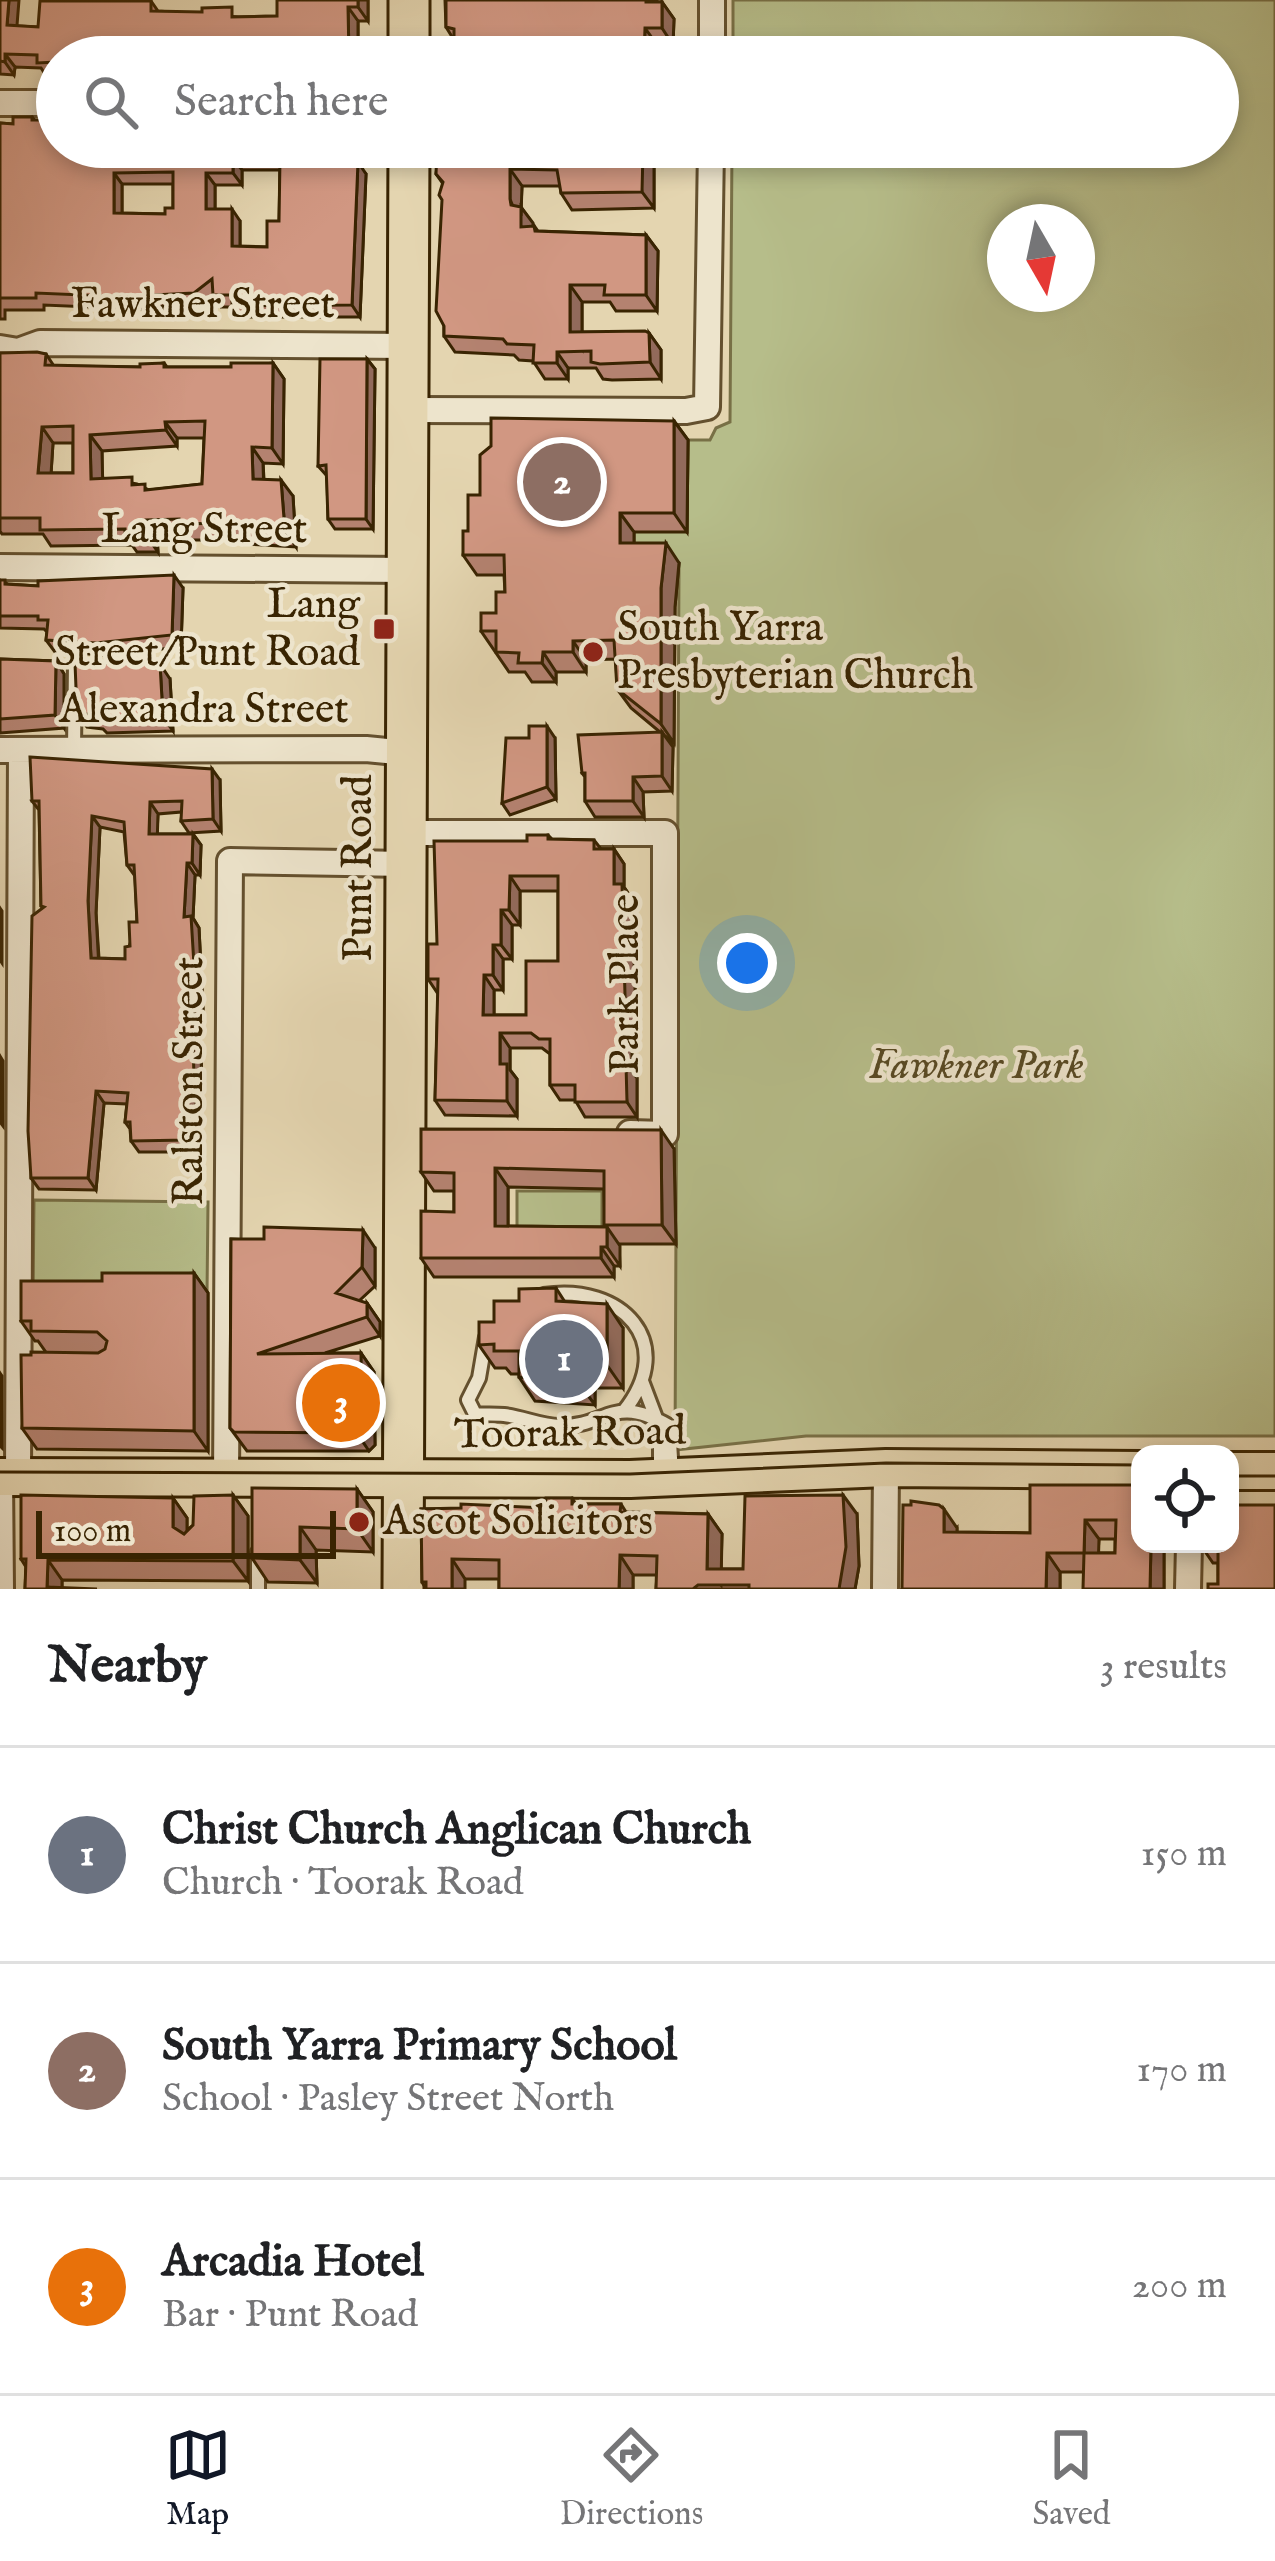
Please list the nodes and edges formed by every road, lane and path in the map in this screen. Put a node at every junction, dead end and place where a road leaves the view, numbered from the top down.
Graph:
1 (410, 0) edge
2 (712, 0) edge
3 (409, 36) edge
4 (712, 36) edge
5 (0, 103) edge
6 (36, 103) edge
7 (409, 168) edge
8 (711, 168) edge
9 (408, 346) junction
10 (0, 347) edge
11 (407, 410) junction
12 (0, 567) edge
13 (406, 570) junction
14 (55, 662) edge
15 (10, 750) edge
16 (74, 750) junction
17 (407, 752) junction
18 (407, 849) junction
19 (594, 1133) edge
20 (521, 1302) edge
21 (494, 1324) edge
22 (642, 1381) junction
23 (624, 1411) junction
24 (658, 1420) junction
25 (886, 1468) junction
26 (1131, 1470) edge
27 (1239, 1471) edge
28 (1275, 1471) edge
29 (6, 1477) edge
30 (666, 1479) junction
31 (403, 1480) junction
32 (228, 1481) junction
33 (258, 1526) edge
34 (1189, 1553) edge
35 (1, 1589) edge
36 (258, 1589) edge
37 (403, 1589) edge
38 (885, 1589) edge
39 (1188, 1589) edge

1 - 3 highway
2 - 4 street
5 - 6 street
7 - 9 highway, Punt Road
8 - 11 street
9 - 10 street, Fawkner Street
9 - 11 highway, Punt Road
11 - 13 highway, Punt Road
12 - 13 street, Lang Street
13 - 17 highway, Punt Road
14 - 16 lane
15 - 16 street, Alexandra Street
15 - 29 street
16 - 17 street, Alexandra Street
17 - 18 highway, Punt Road
18 - 19 street, Park Place
18 - 31 highway, Punt Road
18 - 32 street, Ralston Street
20 - 22 lane
21 - 23 lane
22 - 23 lane
22 - 24 lane
23 - 24 lane
24 - 30 lane
25 - 26 main road, Toorak Road
25 - 30 main road, Toorak Road
25 - 38 street
27 - 28 main road
29 - 32 main road, Toorak Road
29 - 35 street
30 - 31 main road, Toorak Road
31 - 32 main road, Toorak Road
31 - 37 highway, Punt Road
33 - 36 lane
34 - 39 street

